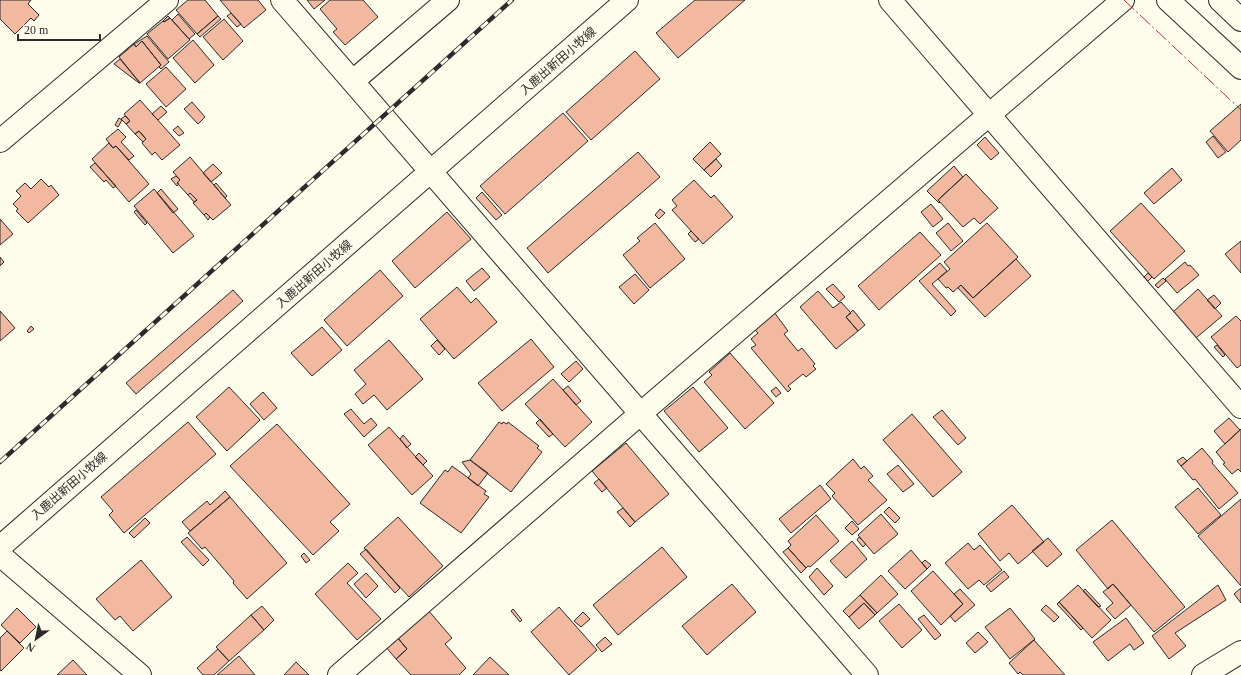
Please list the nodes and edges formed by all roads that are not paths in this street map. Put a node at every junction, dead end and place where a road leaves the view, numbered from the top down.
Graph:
1 (167, 0) edge
2 (282, 0) edge
3 (448, 0) edge
4 (627, 0) edge
5 (890, 0) edge
6 (1123, 0) edge
7 (1168, 0) edge
8 (1220, 0) edge
9 (1241, 20) edge
10 (1241, 68) edge
11 (353, 81) junction
12 (989, 115) junction
13 (0, 141) edge
14 (431, 172) junction
15 (1241, 407) edge
16 (640, 414) junction
17 (0, 547) edge
18 (0, 555) edge
19 (1241, 652) edge
20 (140, 675) edge
21 (339, 675) edge
22 (867, 675) edge
23 (1203, 675) edge

1 - 13 main road
2 - 11 main road
3 - 11 main road
4 - 14 main road, 入鹿出新田小牧線
5 - 12 main road
6 - 12 main road
7 - 10 main road
8 - 9 main road
11 - 14 main road
12 - 15 main road
12 - 16 main road
14 - 16 main road
14 - 17 main road, 入鹿出新田小牧線
16 - 21 main road
16 - 22 main road
18 - 20 main road
19 - 23 main road

